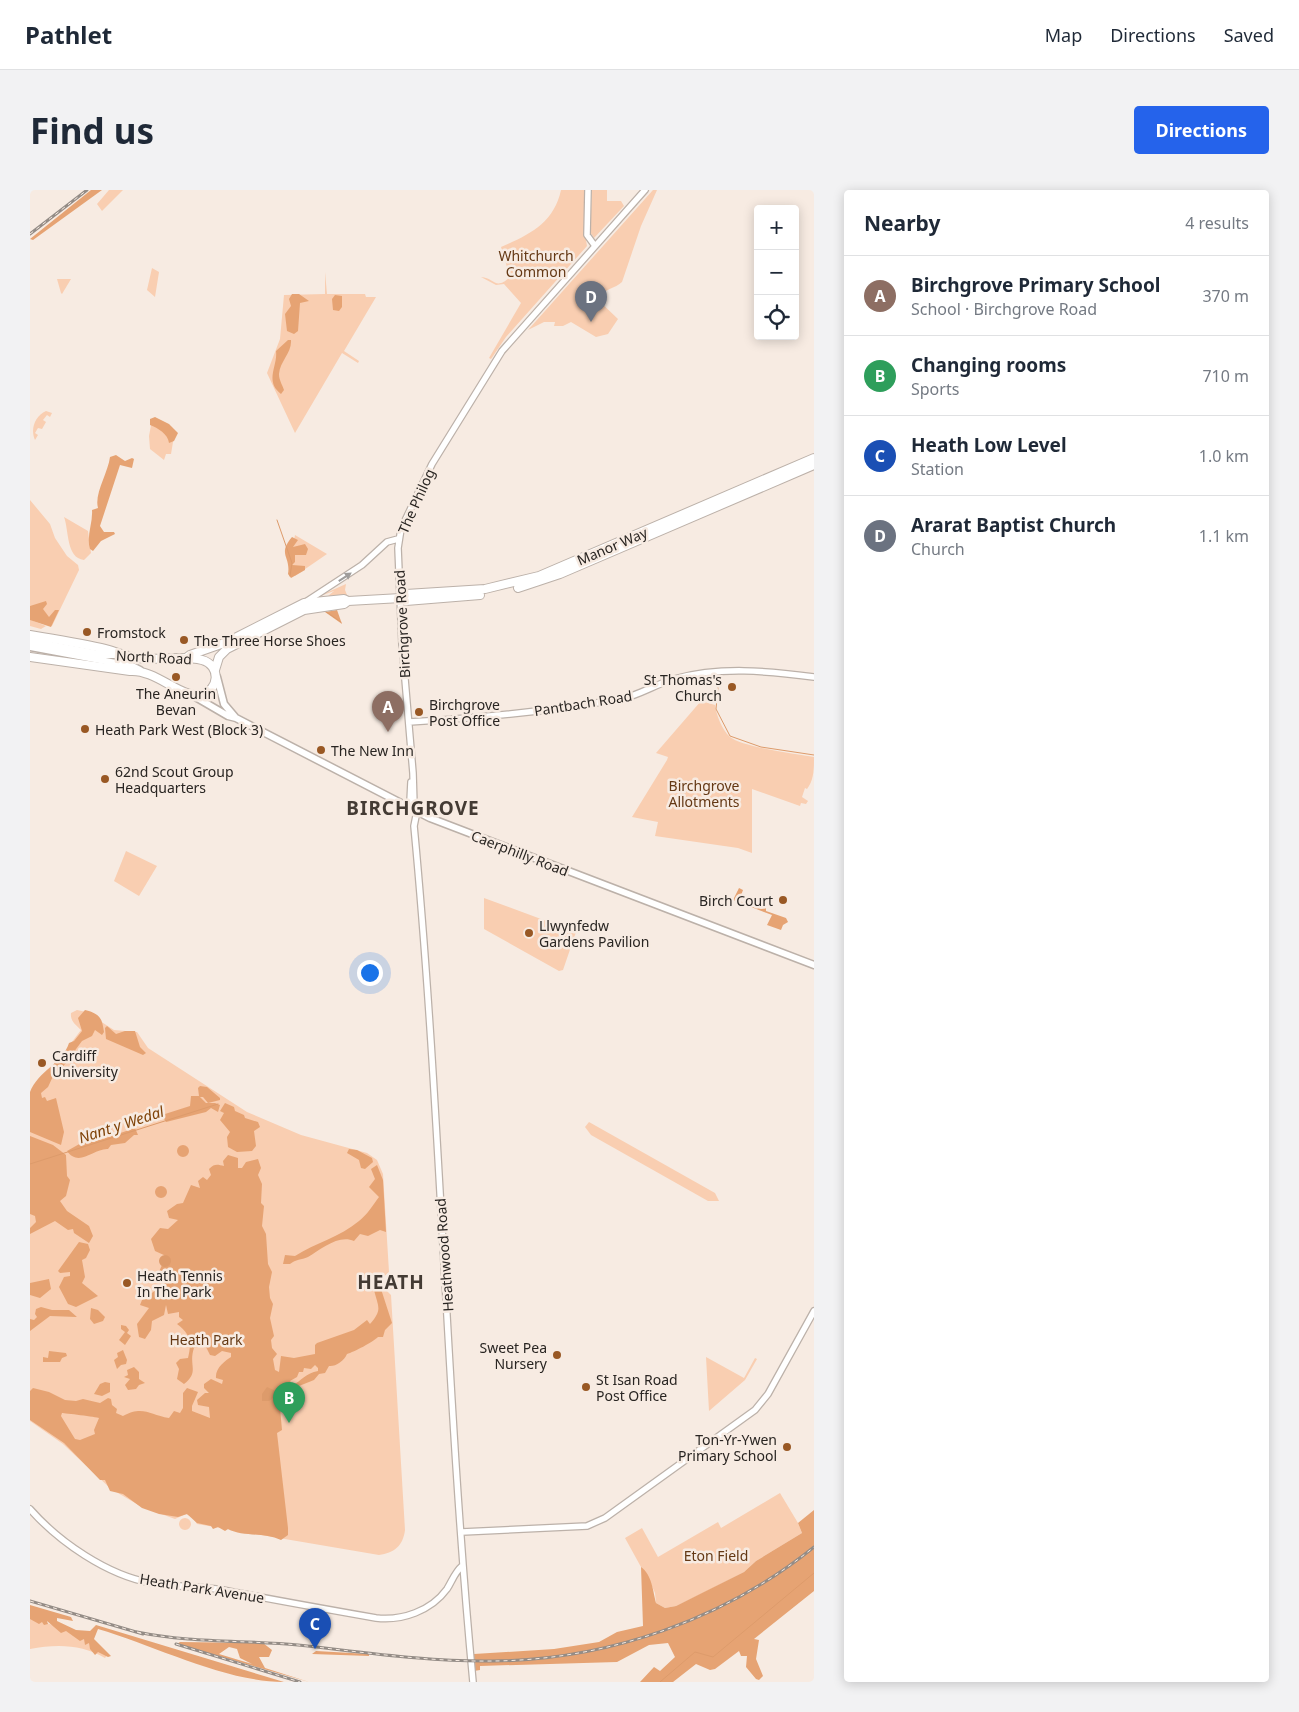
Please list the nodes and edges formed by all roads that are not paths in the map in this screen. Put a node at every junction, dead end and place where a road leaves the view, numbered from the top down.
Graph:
1 (588, 190) edge
2 (645, 190) edge
3 (595, 246) junction
4 (814, 458) edge
5 (814, 464) edge
6 (398, 539) junction
7 (400, 598) junction
8 (304, 607) junction
9 (30, 635) edge
10 (30, 641) edge
11 (30, 647) edge
12 (30, 655) edge
13 (120, 655) junction
14 (97, 657) junction
15 (186, 658) junction
16 (140, 670) junction
17 (216, 673) junction
18 (814, 677) edge
19 (192, 695) junction
20 (236, 718) junction
21 (409, 722) junction
22 (415, 811) junction
23 (814, 965) edge
24 (814, 1311) edge
25 (30, 1509) edge
26 (462, 1532) junction
27 (462, 1566) junction
28 (474, 1682) edge

1 - 3 street
2 - 3 street, The Philog
3 - 6 street, The Philog
4 - 7 highway, Manor Way
5 - 7 highway, Manor Way
6 - 7 street, Birchgrove Road
8 -> 6 street, The Philog
7 - 8 highway, Manor Way
7 - 21 street, Birchgrove Road
8 - 15 highway
8 - 17 highway
9 - 13 highway
10 - 14 main road, North Road
11 - 14 main road, North Road
12 - 16 highway
13 - 14 main road, North Road
13 - 15 highway, North Road
14 - 16 main road, North Road
15 - 17 highway, North Road
16 - 19 highway, North Road
17 - 19 highway
17 - 20 main road, Caerphilly Road
18 - 21 street, Pantbach Road
19 - 20 main road, Caerphilly Road
20 - 22 main road, Caerphilly Road
21 - 22 street, Birchgrove Road
22 - 23 main road, Caerphilly Road
22 - 26 street, Heathwood Road
24 - 26 street
25 - 27 street, Heath Park Avenue
26 - 27 street, Heathwood Road
27 - 28 street, Heathwood Road

